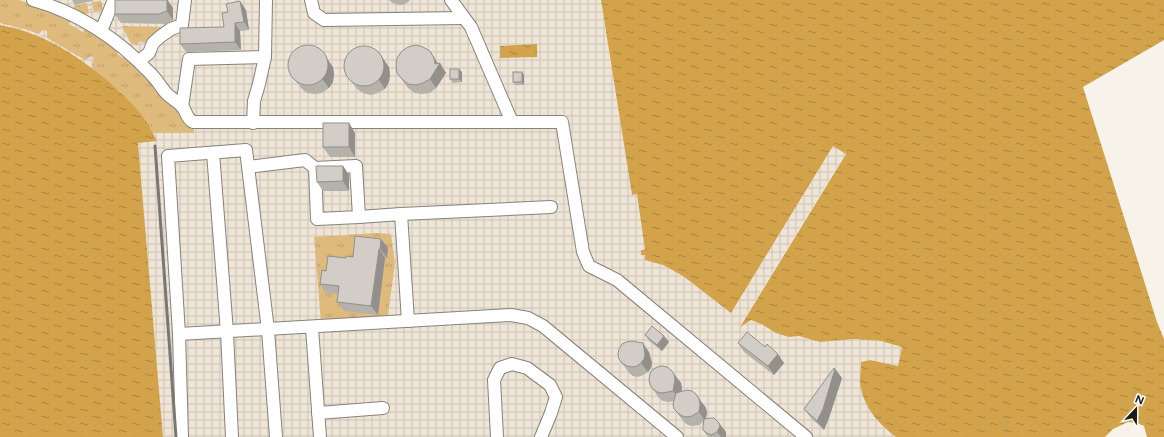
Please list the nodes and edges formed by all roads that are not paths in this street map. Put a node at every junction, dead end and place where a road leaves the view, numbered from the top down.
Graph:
1 (33, 0) edge
2 (185, 0) edge
3 (266, 0) edge
4 (311, 0) edge
5 (451, 0) edge
6 (113, 2) edge
7 (57, 4) edge
8 (464, 18) junction
9 (101, 31) junction
10 (265, 57) junction
11 (138, 61) junction
12 (182, 107) junction
13 (512, 122) junction
14 (253, 123) junction
15 (213, 153) junction
16 (248, 167) junction
17 (315, 168) junction
18 (552, 206) dead end
19 (401, 214) junction
20 (359, 217) junction
21 (408, 321) junction
22 (312, 328) junction
23 (268, 330) junction
24 (226, 332) junction
25 (179, 334) junction
26 (383, 408) dead end
27 (318, 413) junction
28 (182, 437) edge
29 (232, 437) edge
30 (276, 437) edge
31 (320, 437) edge
32 (498, 437) edge
33 (540, 437) edge
34 (677, 437) edge
35 (806, 437) edge

1 - 7 lane
2 - 11 lane
3 - 10 lane
4 - 8 lane
5 - 8 lane
6 - 9 lane
7 - 9 lane
8 - 13 lane
9 - 11 lane
10 - 12 lane
10 - 14 lane
11 - 12 lane
12 - 14 lane
13 - 14 lane
13 - 35 lane
15 - 16 lane
15 - 24 lane
15 - 25 lane
16 - 17 lane
16 - 23 lane
17 - 20 lane
17 - 20 lane
18 - 19 lane
19 - 20 lane
19 - 21 lane
21 - 22 lane
21 - 34 lane
22 - 23 lane
22 - 27 lane
23 - 24 lane
23 - 30 lane
24 - 25 lane
24 - 29 lane
25 - 28 lane
26 - 27 lane
27 - 31 lane
32 - 33 lane

